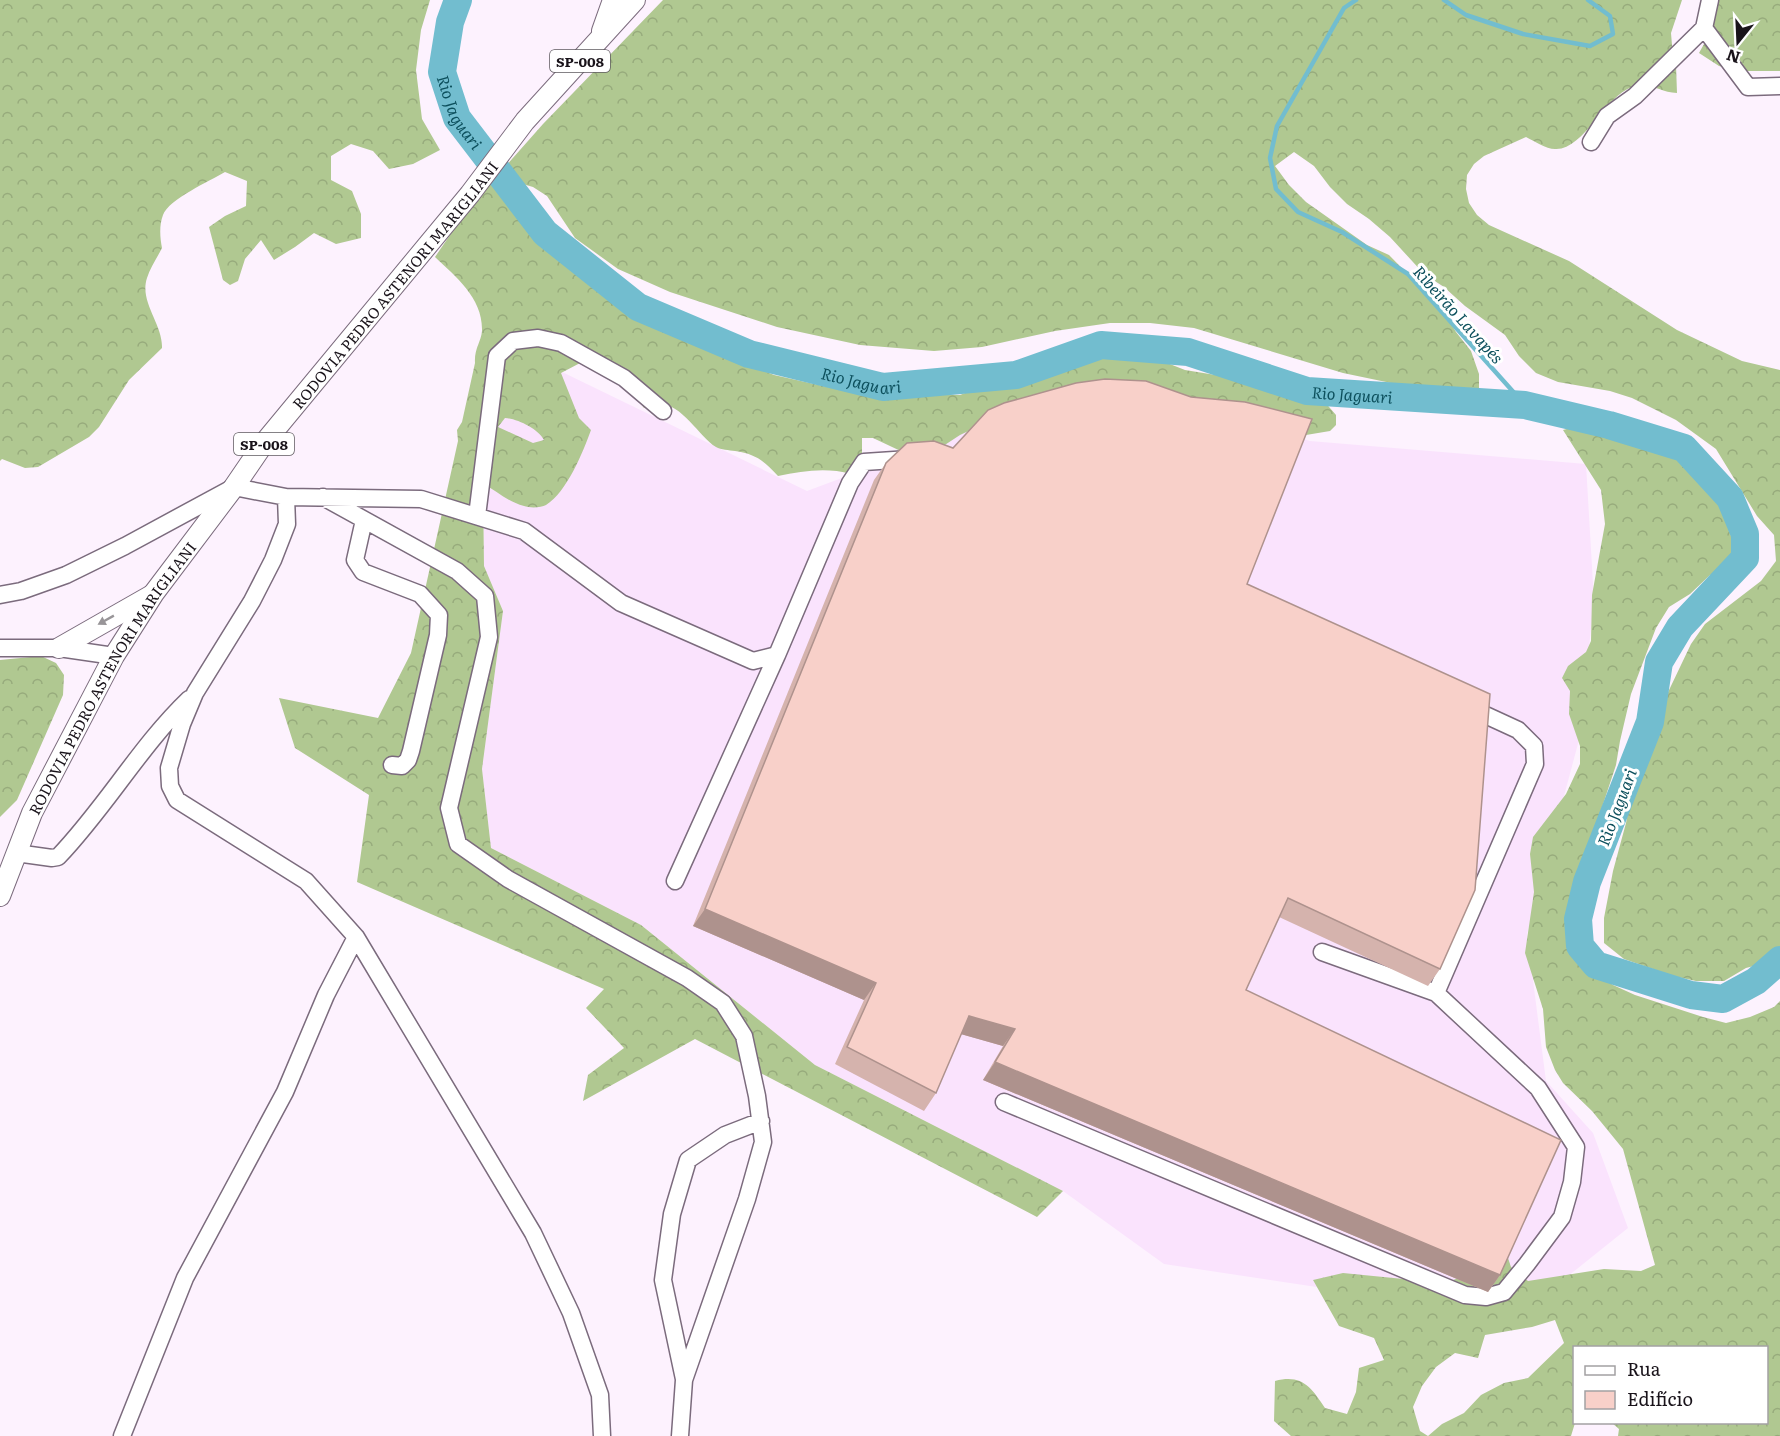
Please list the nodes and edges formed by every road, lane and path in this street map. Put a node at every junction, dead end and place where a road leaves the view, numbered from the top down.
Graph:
1 (613, 0) edge
2 (634, 0) edge
3 (1710, 0) edge
4 (1704, 28) junction
5 (599, 40) junction
6 (1780, 86) edge
7 (1591, 142) dead end
8 (663, 411) dead end
9 (922, 458) edge
10 (234, 487) junction
11 (286, 497) junction
12 (323, 497) junction
13 (477, 516) junction
14 (364, 520) junction
15 (154, 593) junction
16 (0, 595) edge
17 (0, 648) edge
18 (59, 648) junction
19 (114, 656) junction
20 (777, 656) junction
21 (195, 693) junction
22 (1457, 702) edge
23 (392, 765) dead end
24 (16, 853) junction
25 (675, 881) dead end
26 (0, 896) edge
27 (356, 937) junction
28 (1322, 952) dead end
29 (1436, 993) junction
30 (1004, 1102) dead end
31 (761, 1121) junction
32 (684, 1380) junction
33 (122, 1436) edge
34 (602, 1436) edge
35 (680, 1436) edge

1 - 5 main road
2 - 5 main road, RODOVIA PEDRO ASTENORI MARIGLIANI / SP-008
3 - 4 street
4 - 6 street
4 - 7 street
5 - 10 main road, RODOVIA PEDRO ASTENORI MARIGLIANI / SP-008
8 - 13 street
9 - 20 street
10 - 11 street
10 - 15 main road, RODOVIA PEDRO ASTENORI MARIGLIANI / SP-008
10 - 16 street
11 - 12 street
11 - 21 street
12 - 13 street
12 - 14 street
13 - 20 street
14 - 23 street
14 - 31 street
15 -> 18 main road
15 - 19 main road, RODOVIA PEDRO ASTENORI MARIGLIANI / SP-008
17 - 18 street
18 - 19 street
19 - 24 main road, RODOVIA PEDRO ASTENORI MARIGLIANI / SP-008
20 - 25 street
21 - 24 street
21 - 27 street
22 - 29 street
24 - 26 main road, RODOVIA PEDRO ASTENORI MARIGLIANI / SP-008
27 - 33 street
27 - 34 street
28 - 29 street
29 - 30 street
31 - 32 street
31 - 32 street
32 - 35 street

